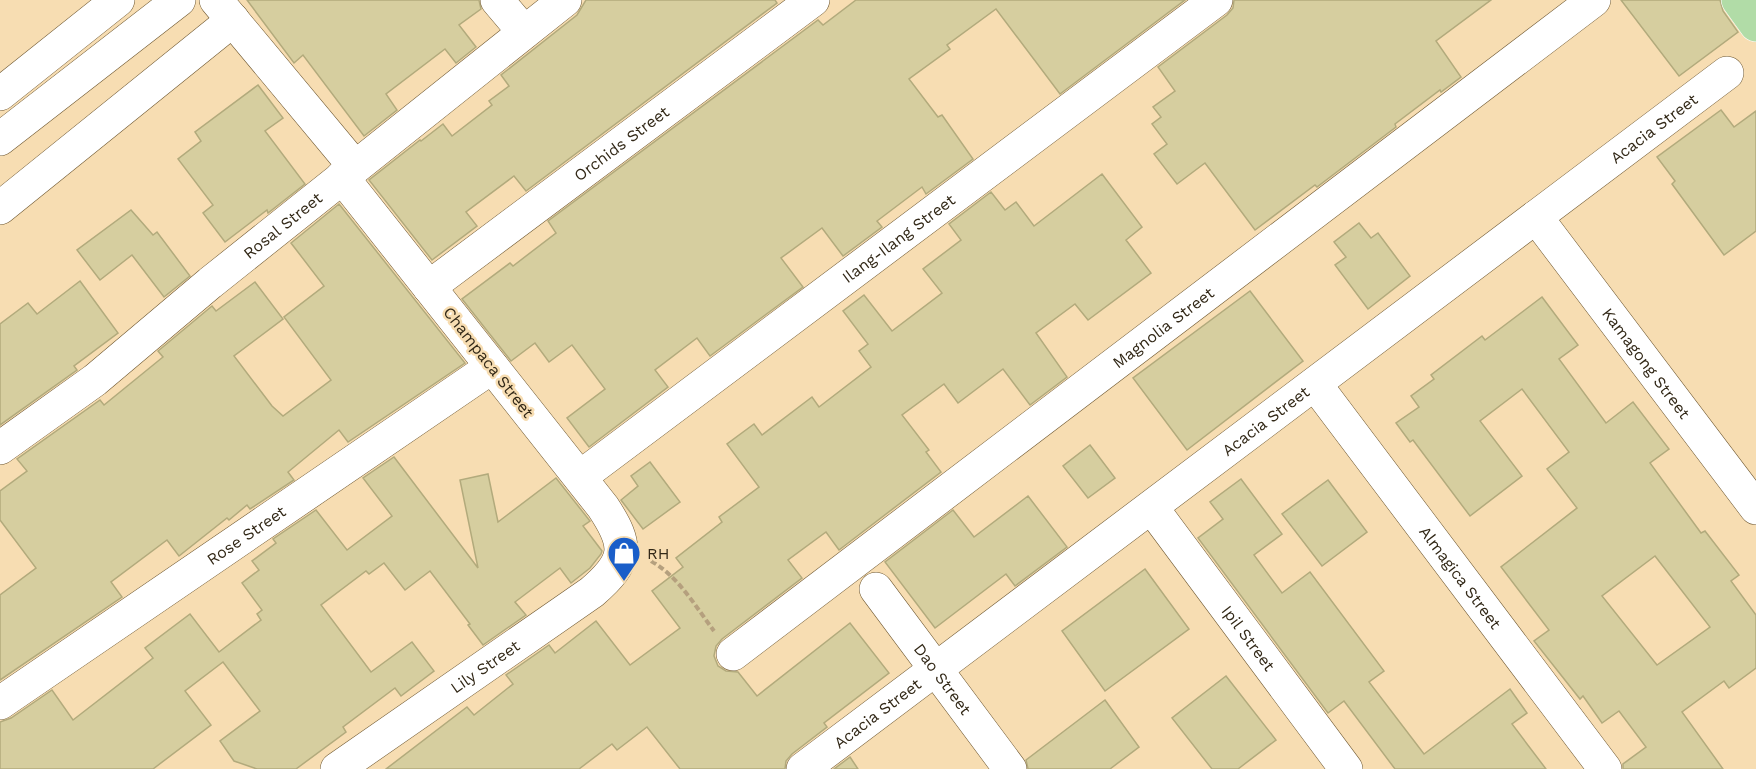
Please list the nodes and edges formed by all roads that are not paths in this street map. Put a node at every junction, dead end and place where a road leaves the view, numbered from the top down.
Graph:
1 (118, 0) edge
2 (179, 0) edge
3 (497, 0) edge
4 (565, 0) edge
5 (813, 0) edge
6 (1216, 0) edge
7 (1594, 0) edge
8 (1738, 0) edge
9 (225, 10) edge
10 (1756, 25) edge
11 (524, 32) junction
12 (1727, 73) dead end
13 (0, 94) edge
14 (0, 139) edge
15 (349, 172) junction
16 (0, 208) edge
17 (1536, 217) junction
18 (429, 287) junction
19 (492, 367) junction
20 (1315, 384) junction
21 (0, 448) edge
22 (580, 477) junction
23 (1152, 508) junction
24 (1756, 508) edge
25 (621, 554) joint
26 (876, 589) dead end
27 (733, 654) road end
28 (935, 669) junction
29 (0, 704) edge
30 (337, 769) edge
31 (803, 769) edge
32 (1010, 769) edge
33 (1346, 769) edge
34 (1605, 769) edge

1 - 13 street
2 - 14 street
3 - 11 street
4 - 11 street, Rosal Street
5 - 18 street, Orchids Street
6 - 22 street, Ilang-Ilang Street
7 - 27 street, Magnolia Street
8 - 10 main road
9 - 15 street, Champaca Street
9 - 16 street
11 - 15 street, Rosal Street
12 - 17 street, Acacia Street
15 - 18 street, Champaca Street
15 - 21 street, Rosal Street
17 - 20 street, Acacia Street
17 - 24 street, Kamagong Street
18 - 19 street, Champaca Street
19 - 22 street, Champaca Street
19 - 29 street, Rose Street
20 - 23 street, Acacia Street
20 - 34 street, Almagica Street
22 - 25 street, Champaca Street
23 - 28 street, Acacia Street
23 - 33 street, Ipil Street
25 - 30 street, Lily Street
26 - 28 street, Dao Street
28 - 31 street, Acacia Street
28 - 32 street, Dao Street

